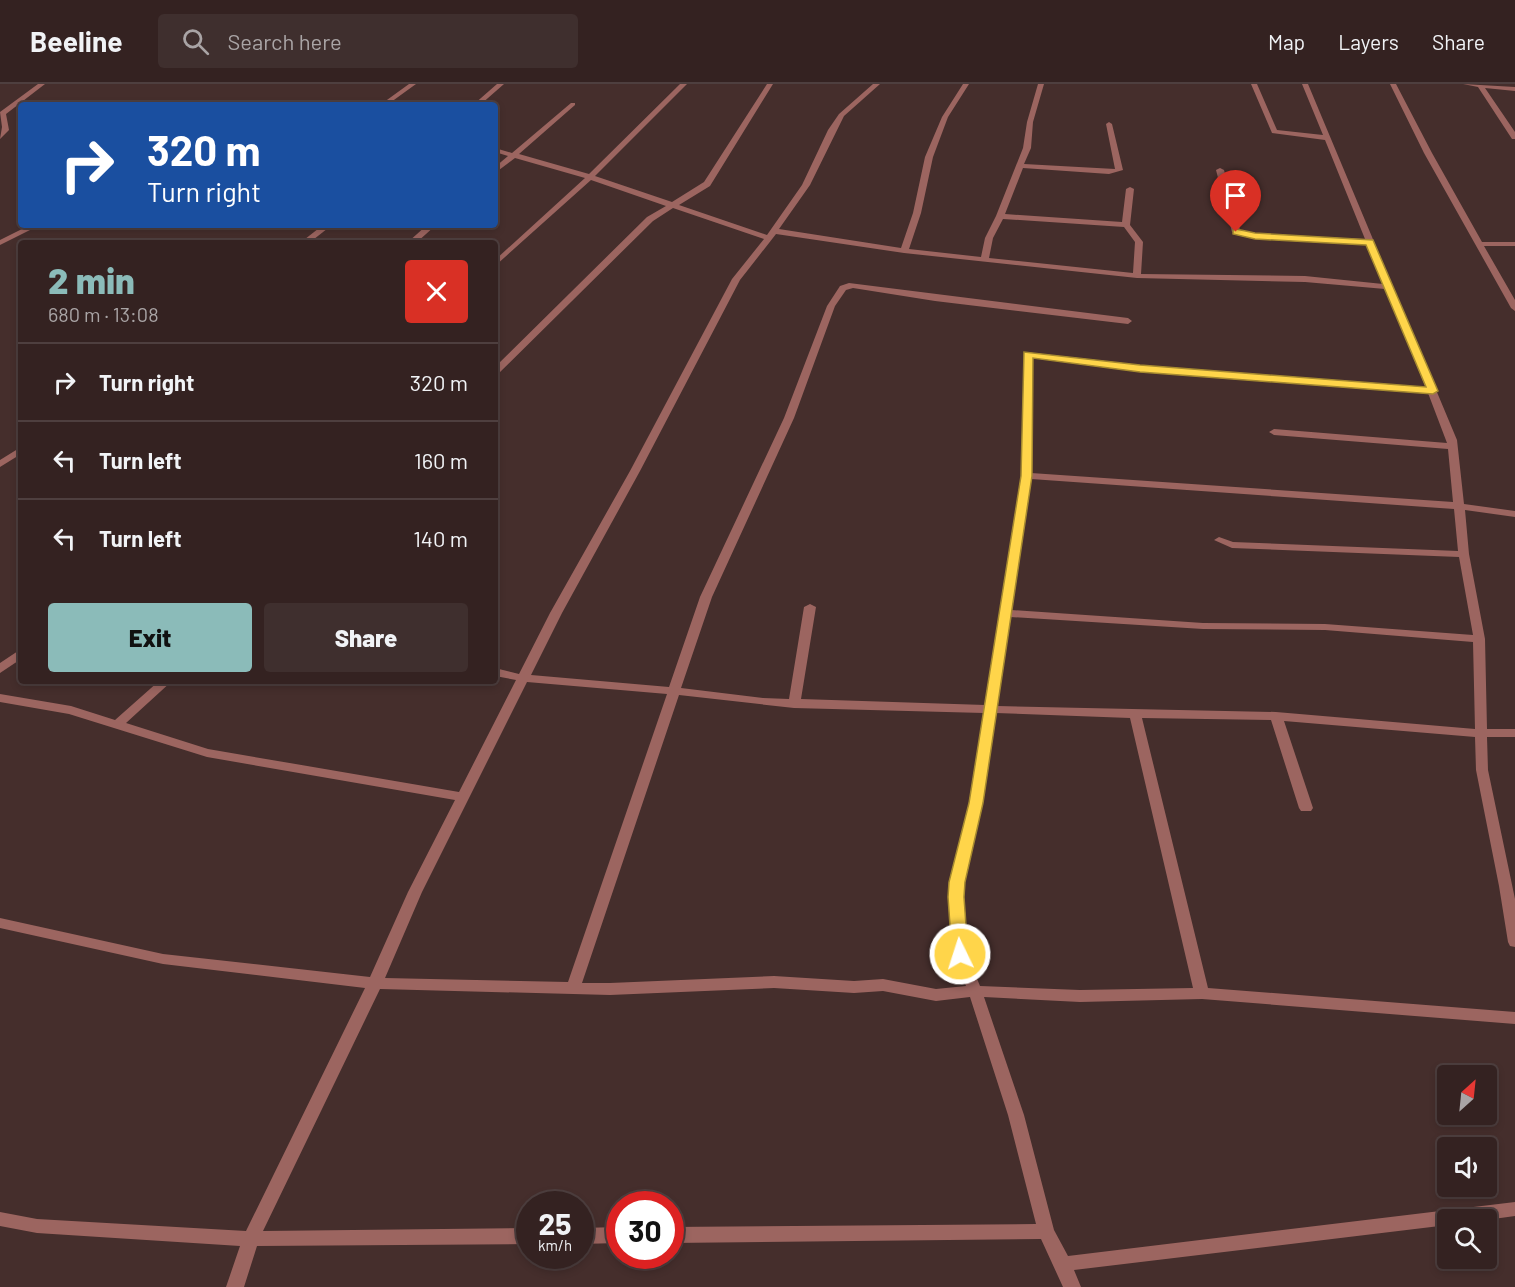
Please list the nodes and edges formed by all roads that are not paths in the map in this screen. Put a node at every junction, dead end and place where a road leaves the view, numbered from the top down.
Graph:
1 (42, 84) edge
2 (413, 84) edge
3 (501, 84) edge
4 (684, 84) edge
5 (770, 84) edge
6 (877, 84) edge
7 (966, 84) edge
8 (1041, 84) edge
9 (1254, 84) edge
10 (1305, 84) edge
11 (1393, 84) edge
12 (1466, 84) edge
13 (1480, 85) edge
14 (1490, 85) edge
15 (1515, 89) edge
16 (387, 102) edge
17 (480, 102) edge
18 (573, 104) dead end
19 (1, 116) edge
20 (1109, 124) dead end
21 (0, 137) edge
22 (1515, 137) edge
23 (1326, 138) junction
24 (498, 151) edge
25 (514, 155) junction
26 (1021, 166) junction
27 (498, 168) edge
28 (1220, 170) dead end
29 (590, 177) junction
30 (1130, 189) dead end
31 (671, 205) junction
32 (1000, 216) junction
33 (1126, 225) junction
34 (30, 228) edge
35 (324, 228) edge
36 (428, 228) edge
37 (772, 234) junction
38 (308, 240) edge
39 (414, 240) edge
40 (1370, 242) junction
41 (0, 243) edge
42 (1481, 244) junction
43 (1515, 244) edge
44 (904, 250) junction
45 (985, 260) junction
46 (498, 261) edge
47 (1137, 276) junction
48 (1390, 287) junction
49 (1515, 308) edge
50 (1128, 321) dead end
51 (498, 369) edge
52 (1433, 391) junction
53 (1274, 432) dead end
54 (1452, 447) junction
55 (18, 452) edge
56 (0, 464) edge
57 (1026, 476) junction
58 (1459, 506) junction
59 (1515, 514) edge
60 (1219, 540) dead end
61 (1464, 554) junction
62 (810, 607) dead end
63 (1004, 613) junction
64 (1479, 639) junction
65 (18, 655) edge
66 (0, 669) edge
67 (498, 673) edge
68 (523, 678) junction
69 (163, 684) edge
70 (674, 691) junction
71 (0, 698) edge
72 (794, 704) junction
73 (991, 709) junction
74 (1135, 714) junction
75 (1276, 716) junction
76 (117, 724) junction
77 (1515, 733) edge
78 (1480, 734) junction
79 (463, 797) junction
80 (1306, 808) dead end
81 (1511, 886) edge
82 (2, 928) edge
83 (1515, 942) edge
84 (375, 983) junction
85 (573, 988) junction
86 (975, 991) junction
87 (1202, 993) junction
88 (1515, 1018) edge
89 (1515, 1209) edge
90 (0, 1219) edge
91 (1046, 1231) junction
92 (684, 1235) edge
93 (516, 1236) edge
94 (251, 1239) junction
95 (1063, 1264) junction
96 (235, 1287) edge
97 (1072, 1287) edge

1 - 19 street
2 - 16 street
3 - 17 street
4 - 29 street
5 - 31 street
6 - 37 street
7 - 44 street
8 - 26 street
9 - 23 street
10 - 23 street
11 - 42 street
12 - 13 street
13 - 14 street
13 - 22 street
14 - 15 street
18 - 25 street
19 - 21 street
20 - 26 street
23 - 40 street
24 - 25 street
25 - 27 street
25 - 29 street
26 - 32 street
28 - 40 street
29 - 31 street
29 - 46 street
30 - 33 street
31 - 37 street
31 - 51 street
32 - 33 street
32 - 45 street
33 - 47 street
34 - 41 street
35 - 38 street
36 - 39 street
37 - 44 street
37 - 68 street
40 - 48 street
42 - 43 street
42 - 49 street
44 - 45 street
45 - 47 street
47 - 48 street
48 - 52 street
50 - 70 street
52 - 54 street
52 - 57 street
53 - 54 street
54 - 58 street
55 - 56 street
57 - 58 street
57 - 63 street
58 - 59 street
58 - 61 street
60 - 61 street
61 - 64 street
62 - 72 street
63 - 64 street
63 - 73 street
64 - 78 street
65 - 66 street
67 - 68 street
68 - 70 street
68 - 79 street
69 - 76 street
70 - 72 street
70 - 85 street
71 - 76 street
72 - 73 street
73 - 74 street
73 - 86 street
74 - 75 street
74 - 87 street
75 - 78 street
75 - 80 street
76 - 79 street
77 - 78 street
78 - 81 street
79 - 84 street
81 - 83 street
82 - 84 street
84 - 85 street
84 - 94 street
85 - 86 street
86 - 87 street
86 - 91 street
87 - 88 street
89 - 95 street
90 - 94 street
91 - 92 street
91 - 95 street
93 - 94 street
94 - 96 street
95 - 97 street

